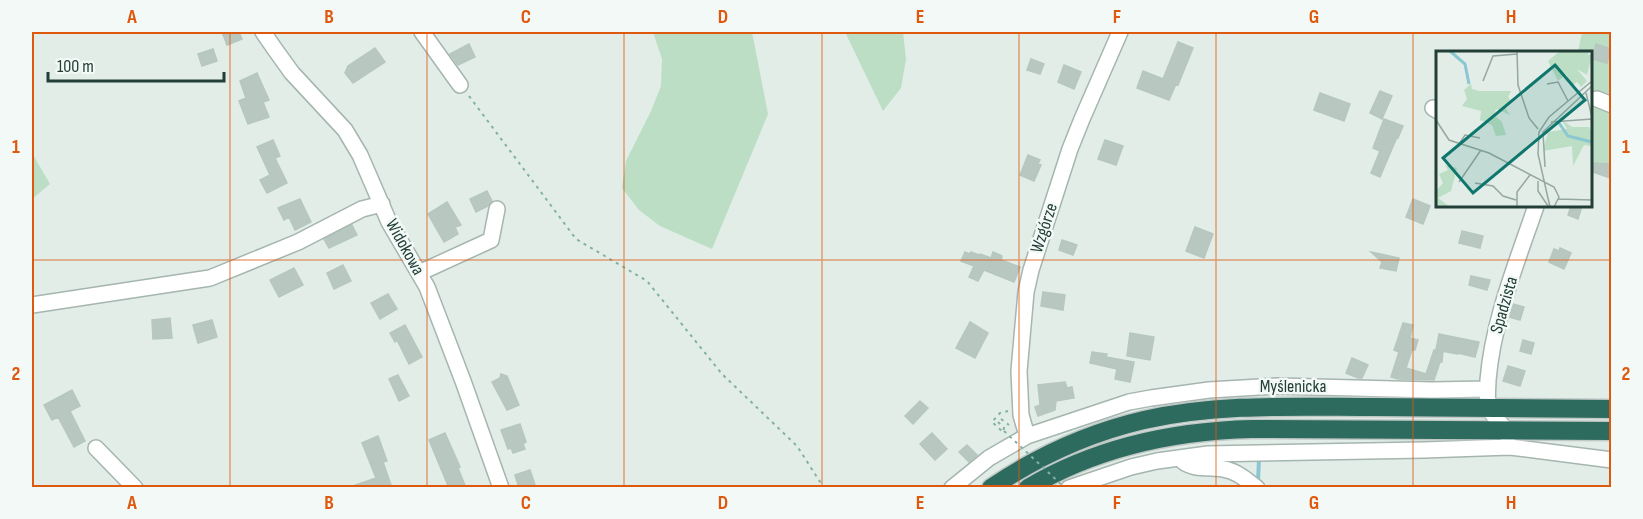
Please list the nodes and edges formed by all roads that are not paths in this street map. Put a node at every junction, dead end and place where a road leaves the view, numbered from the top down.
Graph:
1 (263, 32) edge
2 (422, 32) edge
3 (1120, 32) edge
4 (460, 85) road end
5 (382, 204) junction
6 (1536, 207) edge
7 (497, 209) dead end
8 (419, 273) junction
9 (32, 305) edge
10 (1487, 389) junction
11 (1489, 408) junction
12 (1611, 410) edge
13 (1079, 417) junction
14 (1611, 431) edge
15 (1027, 436) junction
16 (1089, 436) junction
17 (1508, 439) junction
18 (96, 448) dead end
19 (1181, 458) junction
20 (1611, 460) edge
21 (135, 488) edge
22 (501, 488) edge
23 (952, 488) edge
24 (991, 488) edge
25 (1028, 488) edge
26 (1067, 488) edge
27 (1257, 488) edge

1 - 5 street, Widokowa
2 - 4 street
3 - 15 street, Wzgórze
5 - 8 street, Widokowa
5 - 9 street
6 - 10 street, Spadzista
7 - 8 street
8 - 22 street, Widokowa
10 - 11 street, Spadzista
10 - 13 street
11 - 12 highway, Myślenicka
11 - 16 highway, Myślenicka
11 - 17 street
13 - 15 street
13 - 16 street
14 - 17 highway
15 - 23 street
16 - 24 highway, Myślenicka
17 - 19 street
17 - 20 street
17 - 25 highway
18 - 21 street
19 - 26 street
19 - 27 street

